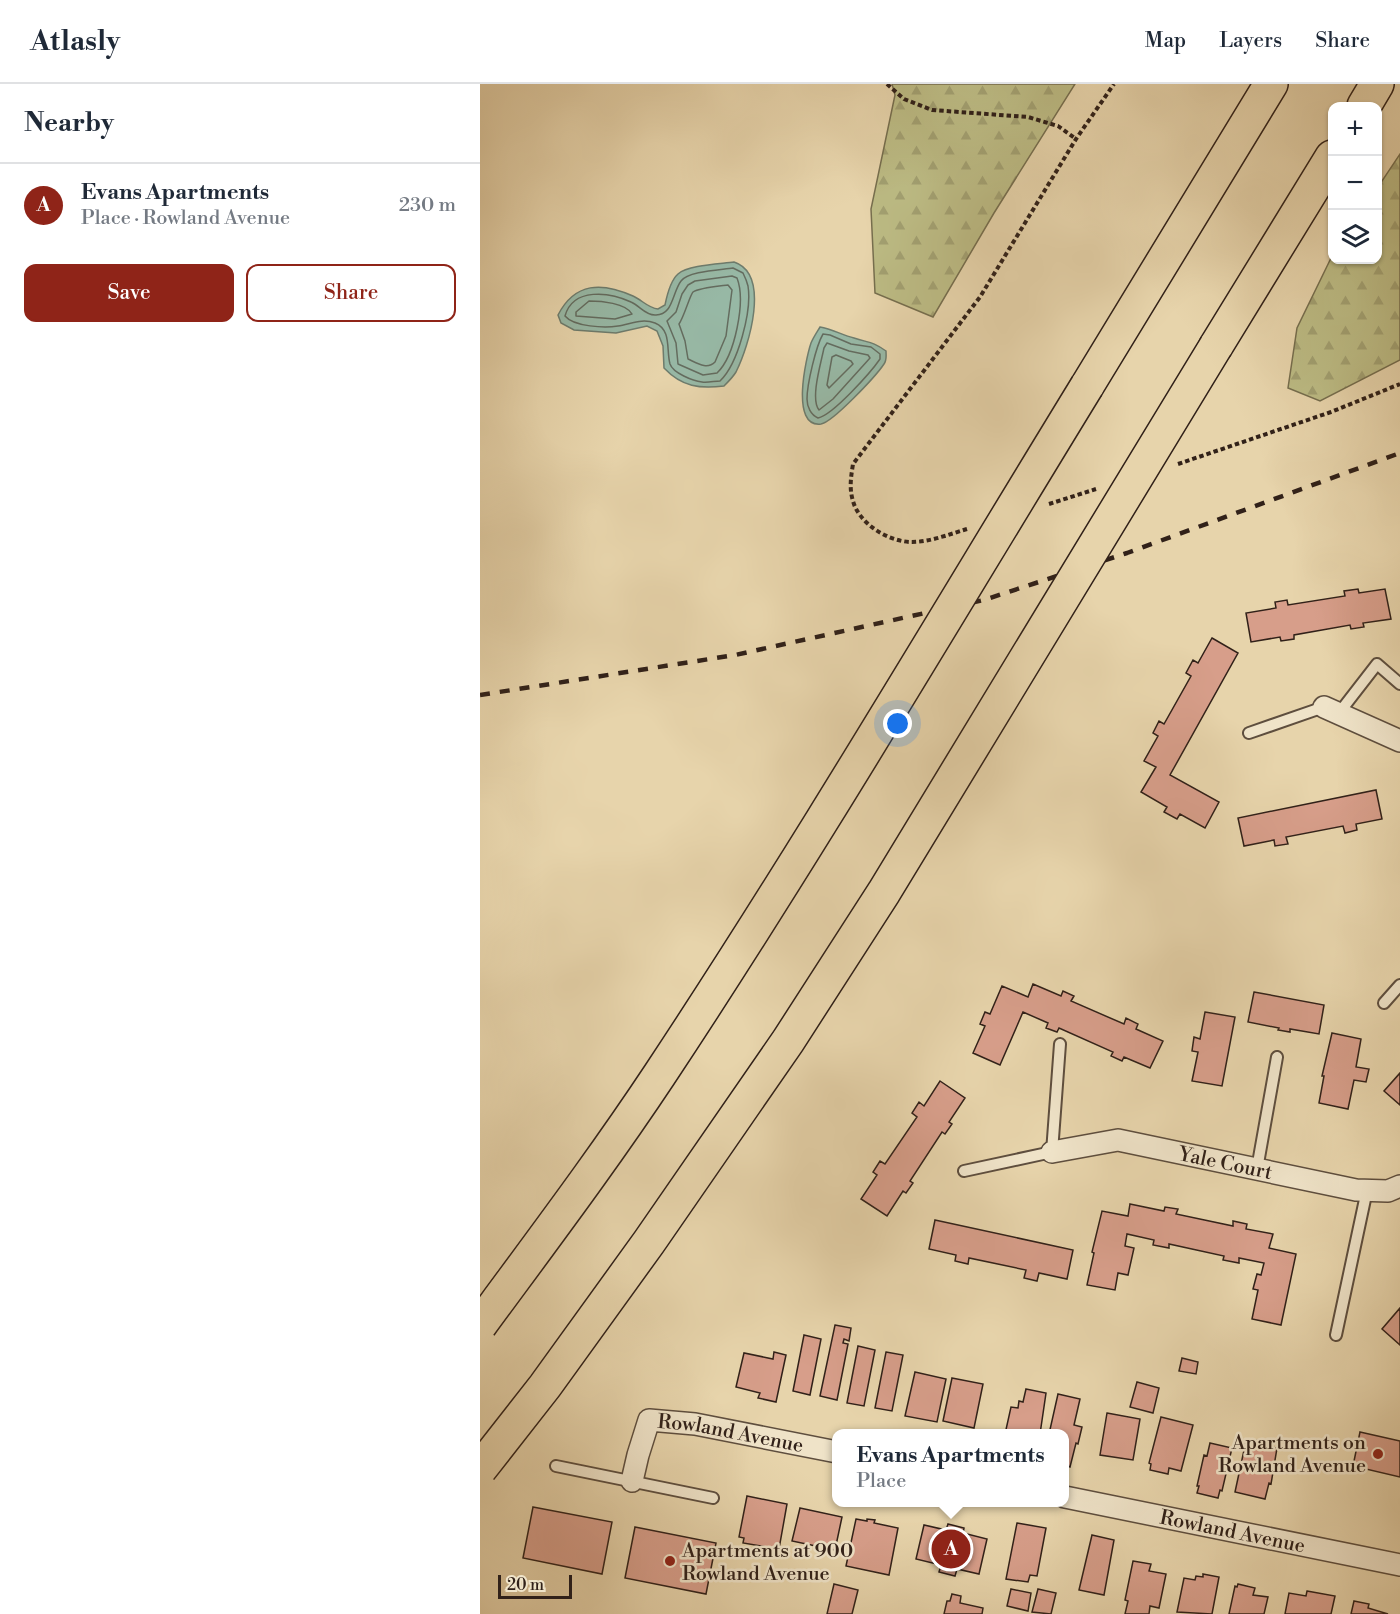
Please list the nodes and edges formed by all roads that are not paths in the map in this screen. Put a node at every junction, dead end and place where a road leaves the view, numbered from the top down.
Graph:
1 (1271, 84) edge
2 (1377, 84) edge
3 (1366, 102) edge
4 (1328, 164) edge
5 (1400, 684) edge
6 (1331, 710) junction
7 (1249, 733) dead end
8 (1396, 736) edge
9 (1400, 985) edge
10 (1384, 1003) dead end
11 (1060, 1044) dead end
12 (1277, 1057) dead end
13 (1052, 1152) junction
14 (1257, 1169) junction
15 (964, 1171) dead end
16 (1400, 1186) edge
17 (1366, 1190) junction
18 (480, 1325) edge
19 (1336, 1335) dead end
20 (832, 1451) edge
21 (556, 1466) dead end
22 (480, 1469) edge
23 (632, 1481) junction
24 (713, 1498) dead end
25 (1069, 1498) edge
26 (1400, 1564) edge

1 - 18 highway, bridge
2 - 3 highway
4 - 22 highway, bridge
5 - 6 lane
6 - 7 lane
6 - 8 street
9 - 10 lane
11 - 13 lane
12 - 14 lane
13 - 14 street, Yale Court
13 - 15 lane
14 - 17 street, Yale Court
16 - 17 street, Yale Court
17 - 19 lane
20 - 23 street, Rowland Avenue
21 - 23 lane
23 - 24 lane
25 - 26 street, Rowland Avenue

